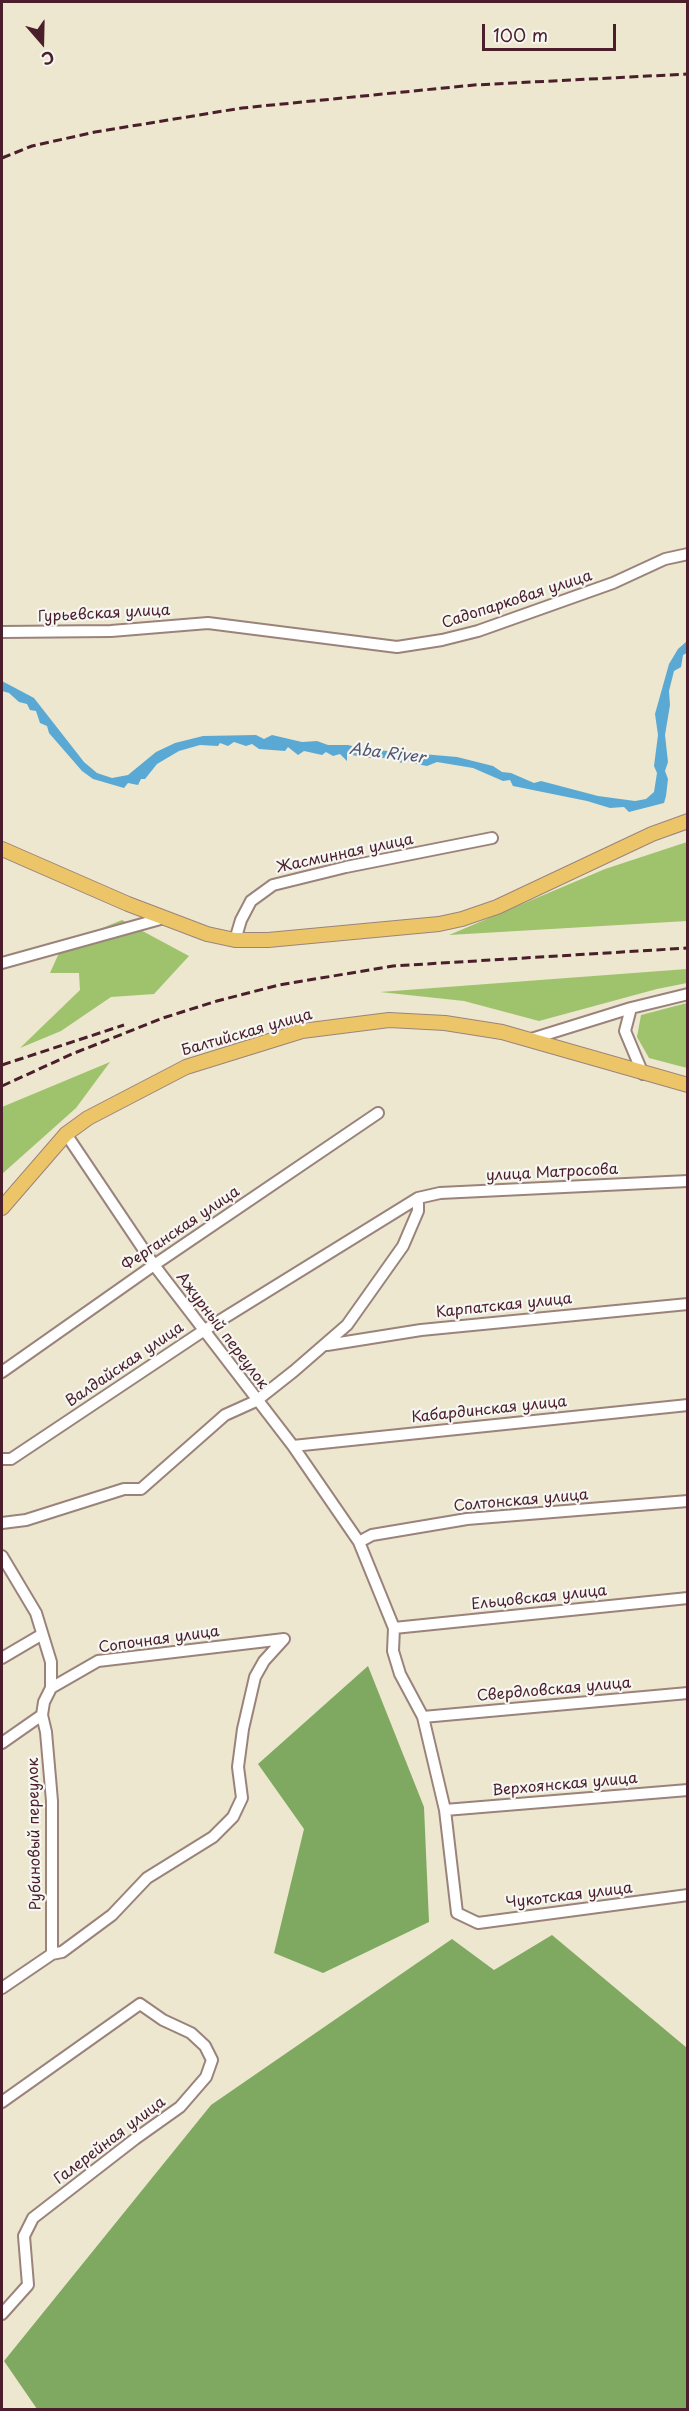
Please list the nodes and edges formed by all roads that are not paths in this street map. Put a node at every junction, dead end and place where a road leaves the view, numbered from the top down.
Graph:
1 (687, 554) edge
2 (208, 623) joint
3 (2, 632) edge
4 (687, 821) edge
5 (492, 838) dead end
6 (2, 849) edge
7 (164, 918) junction
8 (235, 940) junction
9 (2, 963) edge
10 (687, 994) edge
11 (631, 1008) junction
12 (528, 1040) junction
13 (643, 1074) junction
14 (687, 1085) edge
15 (378, 1113) dead end
16 (66, 1134) junction
17 (687, 1181) edge
18 (418, 1198) junction
19 (2, 1208) edge
20 (154, 1265) junction
21 (687, 1304) edge
22 (203, 1330) junction
23 (325, 1346) junction
24 (2, 1372) edge
25 (256, 1401) junction
26 (687, 1405) edge
27 (293, 1446) junction
28 (2, 1459) edge
29 (687, 1501) edge
30 (2, 1523) edge
31 (359, 1542) junction
32 (2, 1556) edge
33 (687, 1598) edge
34 (394, 1628) junction
35 (41, 1635) junction
36 (2, 1658) edge
37 (51, 1688) junction
38 (687, 1693) edge
39 (42, 1715) junction
40 (423, 1717) junction
41 (2, 1743) edge
42 (687, 1790) edge
43 (445, 1809) junction
44 (687, 1895) edge
45 (52, 1954) junction
46 (2, 1988) edge
47 (2, 2102) edge
48 (2, 2314) edge

1 - 2 street, Садопарковая улица
2 - 3 street, Гурьевская улица
4 - 8 main road
5 - 8 street, Жасминная улица
6 - 7 main road
7 - 8 main road
7 - 9 street
10 - 11 street
11 - 12 street
11 - 13 street
12 - 13 main road, Балтийская улица
12 - 16 main road, Балтийская улица
13 - 14 main road, Балтийская улица
15 - 20 street, Ферганская улица
16 - 19 main road, Балтийская улица
16 - 20 street, Ажурный переулок
17 - 18 street, улица Матросова
18 - 22 street, Валдайская улица
18 - 23 street, Карпатская улица
20 - 22 street, Ажурный переулок
20 - 24 street, Ферганская улица
21 - 23 street, Карпатская улица
22 - 25 street, Ажурный переулок
22 - 28 street, Валдайская улица
23 - 25 street, Карпатская улица
25 - 27 street, Ажурный переулок
25 - 30 street, Карпатская улица
26 - 27 street, Кабардинская улица
27 - 31 street, Ажурный переулок
29 - 31 street, Солтонская улица
31 - 34 street, Ажурный переулок
32 - 35 street
33 - 34 street, Ельцовская улица
34 - 40 street
35 - 36 street
35 - 37 street
37 - 39 street
37 - 45 street, Сопочная улица
38 - 40 street, Свердловская улица
39 - 41 street
39 - 45 street, Рубиновый переулок
40 - 43 street
42 - 43 street, Верхоянская улица
43 - 44 street, Чукотская улица
45 - 46 street
47 - 48 street, Галерейная улица

